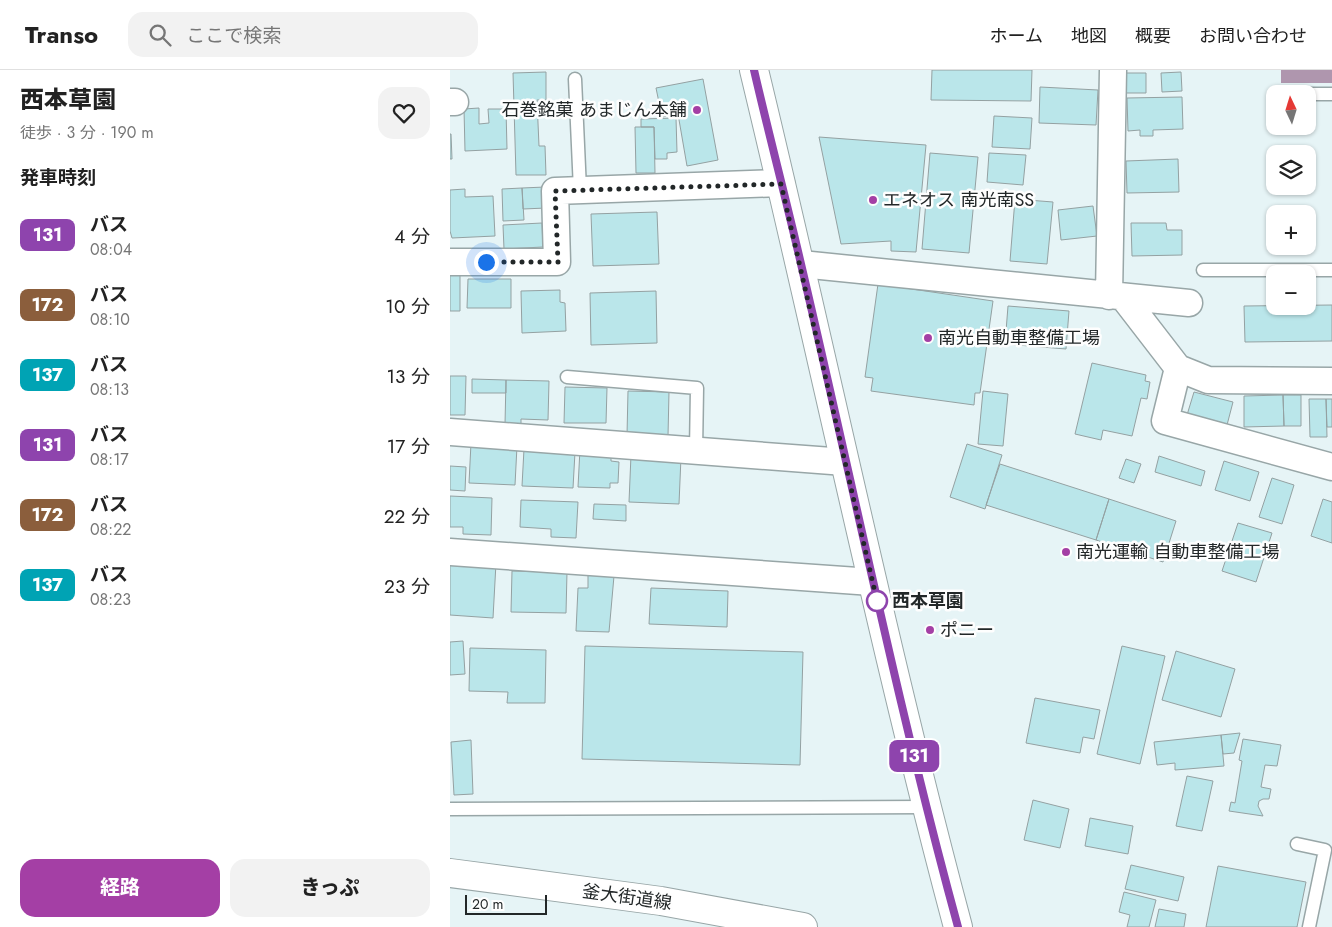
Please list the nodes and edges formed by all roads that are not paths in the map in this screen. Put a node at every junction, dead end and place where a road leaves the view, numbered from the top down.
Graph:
1 (754, 70) edge
2 (1113, 70) edge
3 (575, 79) dead end
4 (1316, 94) edge
5 (1332, 94) edge
6 (781, 184) junction
7 (580, 190) junction
8 (450, 262) edge
9 (801, 264) junction
10 (1203, 270) dead end
11 (1332, 270) edge
12 (1116, 297) junction
13 (1189, 304) dead end
14 (1178, 368) junction
15 (567, 377) dead end
16 (1332, 381) edge
17 (450, 432) edge
18 (696, 451) junction
19 (845, 462) junction
20 (1332, 467) edge
21 (450, 552) edge
22 (872, 582) junction
23 (926, 807) junction
24 (450, 809) edge
25 (1297, 844) dead end
26 (450, 872) edge
27 (803, 927) edge
28 (958, 927) edge
29 (1309, 927) edge

1 - 6 main road
2 - 12 street
3 - 7 lane
4 - 5 lane
6 - 7 street
6 - 9 main road
7 - 8 street
9 - 12 street
9 - 19 main road
10 - 11 lane
12 - 13 street
12 - 14 street
14 - 16 street
14 - 20 street
15 - 18 lane
17 - 18 street
18 - 19 street
19 - 22 main road
21 - 22 street
22 - 23 main road
23 - 24 lane
23 - 28 main road
25 - 29 lane
26 - 27 main road, 釜大街道線

